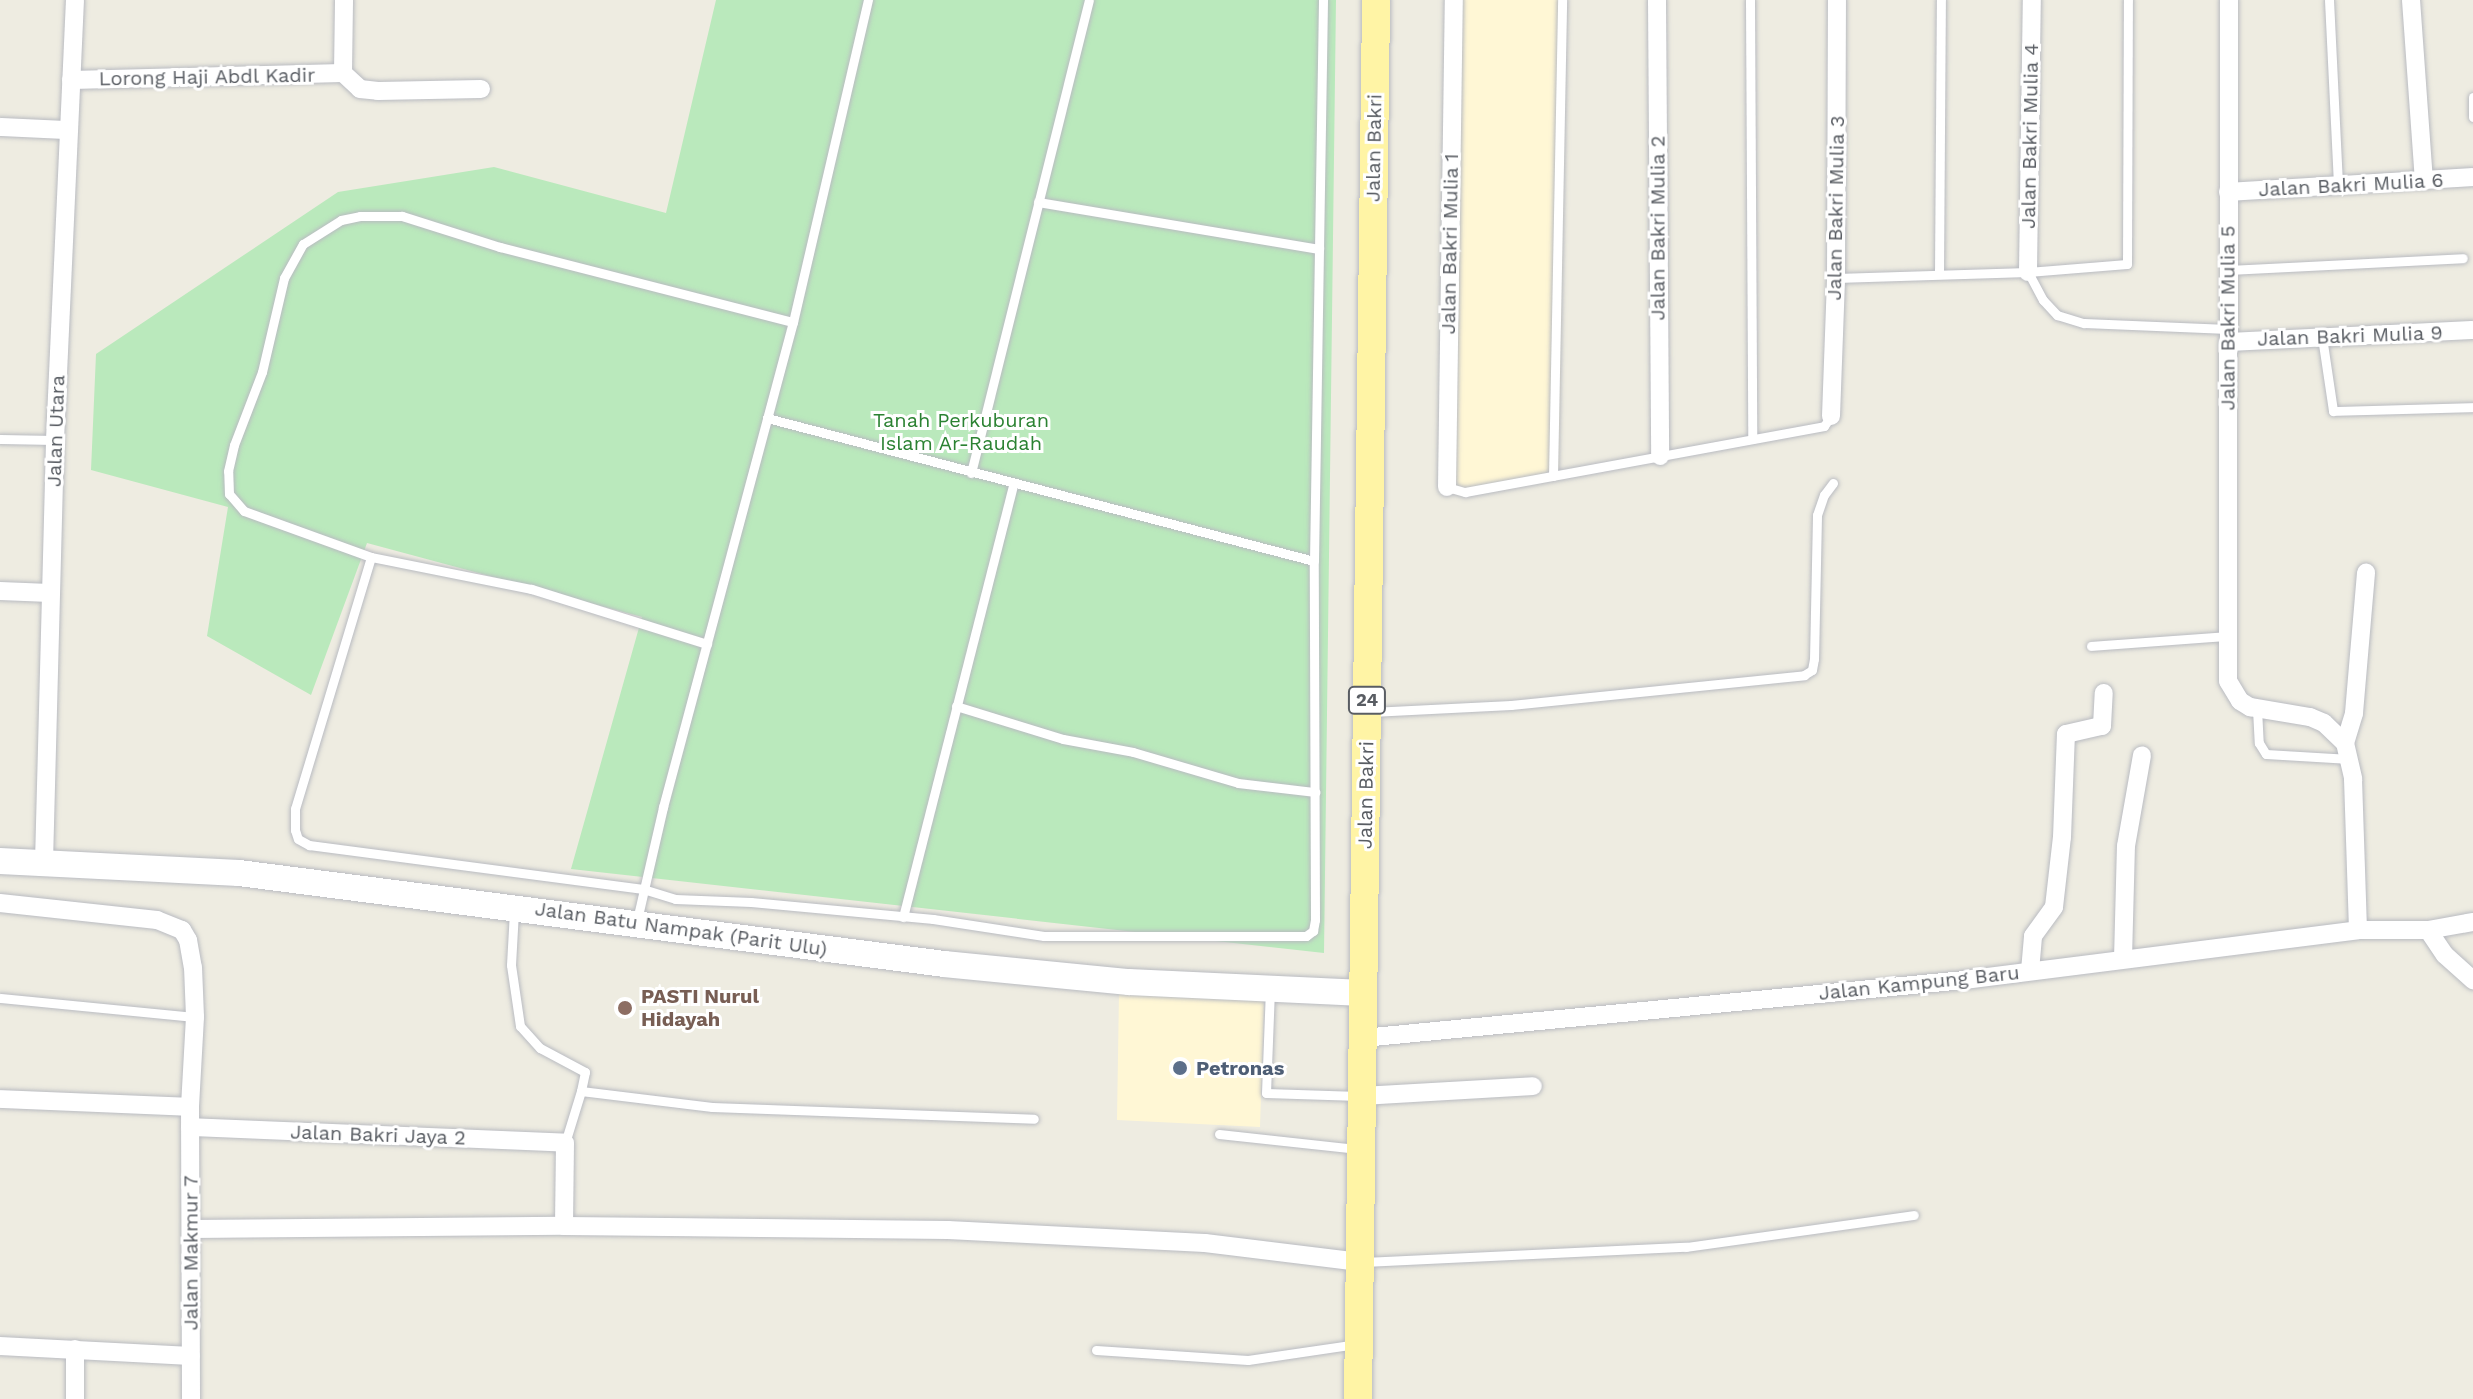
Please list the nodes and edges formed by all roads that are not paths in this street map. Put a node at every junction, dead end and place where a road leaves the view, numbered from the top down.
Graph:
1 (75, 0) edge
2 (344, 0) edge
3 (868, 0) edge
4 (1089, 0) edge
5 (1323, 0) edge
6 (1376, 0) edge
7 (1454, 0) edge
8 (1562, 0) edge
9 (1657, 0) edge
10 (1750, 0) edge
11 (1837, 0) edge
12 (1941, 0) edge
13 (2032, 0) edge
14 (2128, 0) edge
15 (2229, 0) edge
16 (2329, 0) edge
17 (2411, 0) edge
18 (343, 73) junction
19 (71, 80) junction
20 (481, 89) dead end
21 (2473, 97) edge
22 (2473, 117) edge
23 (0, 127) edge
24 (67, 130) junction
25 (2473, 177) edge
26 (2424, 181) junction
27 (2338, 186) junction
28 (2228, 192) junction
29 (1038, 202) junction
30 (1319, 249) junction
31 (2463, 258) dead end
32 (2228, 270) junction
33 (2028, 272) junction
34 (1939, 274) junction
35 (1836, 278) junction
36 (793, 322) junction
37 (2473, 330) edge
38 (2228, 335) junction
39 (2322, 337) junction
40 (2473, 407) edge
41 (1831, 416) joint
42 (767, 418) junction
43 (0, 439) edge
44 (1752, 439) junction
45 (55, 440) junction
46 (1660, 456) junction
47 (971, 473) junction
48 (1553, 476) junction
49 (1833, 483) dead end
50 (1013, 484) junction
51 (1447, 487) joint
52 (371, 557) junction
53 (1314, 561) junction
54 (2366, 573) dead end
55 (0, 591) edge
56 (50, 593) junction
57 (2228, 636) junction
58 (707, 644) junction
59 (2091, 646) dead end
60 (2104, 693) dead end
61 (956, 706) junction
62 (2257, 709) junction
63 (1367, 712) junction
64 (2348, 751) junction
65 (2142, 755) dead end
66 (1315, 792) junction
67 (0, 861) edge
68 (44, 862) junction
69 (643, 889) junction
70 (0, 903) edge
71 (514, 907) junction
72 (903, 917) junction
73 (2473, 922) edge
74 (637, 923) junction
75 (2358, 930) junction
76 (2428, 930) junction
77 (2123, 959) junction
78 (2030, 971) junction
79 (2473, 980) edge
80 (1271, 989) junction
81 (1363, 993) junction
82 (0, 998) edge
83 (195, 1017) junction
84 (1363, 1038) junction
85 (1533, 1086) dead end
86 (581, 1091) junction
87 (1362, 1096) junction
88 (0, 1099) edge
89 (190, 1117) junction
90 (1034, 1119) dead end
91 (1219, 1134) dead end
92 (565, 1143) junction
93 (1362, 1149) junction
94 (1914, 1215) dead end
95 (564, 1226) junction
96 (191, 1229) junction
97 (1360, 1262) junction
98 (1359, 1344) junction
99 (0, 1346) edge
100 (75, 1349) junction
101 (1096, 1350) dead end
102 (191, 1356) junction
103 (75, 1399) edge
104 (191, 1399) edge
105 (1358, 1399) edge

1 - 19 street, Jalan Utara
2 - 18 street
3 - 36 lane
4 - 29 lane
5 - 30 lane
6 - 63 main road, Jalan Bakri / 24
7 - 51 street, Jalan Bakri Mulia 1
8 - 48 lane
9 - 46 street, Jalan Bakri Mulia 2
10 - 44 lane
11 - 35 street, Jalan Bakri Mulia 3
12 - 34 lane
13 - 33 street, Jalan Bakri Mulia 4
14 - 33 lane
15 - 28 street, Jalan Bakri Mulia 5
16 - 27 lane
17 - 26 street
18 - 19 street, Lorong Haji Abdl Kadir
18 - 20 street
19 - 24 street, Jalan Utara
21 - 22 lane
23 - 24 street
24 - 45 street, Jalan Utara
25 - 26 street, Jalan Bakri Mulia 6
26 - 27 street, Jalan Bakri Mulia 6
27 - 28 street, Jalan Bakri Mulia 6
28 - 32 street, Jalan Bakri Mulia 5
29 - 30 lane
29 - 47 lane
30 - 53 lane
31 - 32 lane
32 - 38 street, Jalan Bakri Mulia 5
33 - 34 lane
33 - 38 lane
34 - 35 lane
35 - 41 street, Jalan Bakri Mulia 3
36 - 42 lane
36 - 52 lane
37 - 39 street, Jalan Bakri Mulia 9
38 - 39 street, Jalan Bakri Mulia 9
38 - 57 street, Jalan Bakri Mulia 5
39 - 40 lane
41 - 44 lane
42 - 47 lane
42 - 58 lane
43 - 45 lane
44 - 46 lane
45 - 56 street, Jalan Utara
46 - 48 lane
47 - 50 lane
48 - 51 lane
49 - 63 lane
50 - 53 lane
50 - 61 lane
52 - 58 lane
52 - 69 lane
53 - 66 lane
54 - 64 street
55 - 56 street
56 - 68 street, Jalan Utara
57 - 59 lane
57 - 62 street, Jalan Bakri Mulia 5
58 - 69 lane
60 - 78 street
61 - 66 lane
61 - 72 lane
62 - 64 street
62 - 64 lane
63 - 81 main road, Jalan Bakri / 24
64 - 75 street
65 - 77 street
66 - 72 lane
67 - 68 street, Jalan Batu Nampak (Parit Ulu)
68 - 71 street, Jalan Batu Nampak (Parit Ulu)
69 - 72 lane
69 - 74 lane
70 - 83 street, Jalan Makmur 7
71 - 74 street, Jalan Batu Nampak (Parit Ulu)
71 - 86 lane
73 - 76 street, Jalan Kampung Baru
74 - 80 street, Jalan Batu Nampak (Parit Ulu)
75 - 76 street, Jalan Kampung Baru
75 - 77 street, Jalan Kampung Baru
76 - 79 street
77 - 78 street, Jalan Kampung Baru
78 - 84 street, Jalan Kampung Baru
80 - 81 street, Jalan Batu Nampak (Parit Ulu)
80 - 87 lane
81 - 84 main road, Jalan Bakri / 24
82 - 83 lane
83 - 89 street, Jalan Makmur 7
84 - 87 main road, Jalan Bakri / 24
85 - 87 street
86 - 90 lane
86 - 92 lane
87 - 93 main road, Jalan Bakri / 24
88 - 89 street, Jalan Bakri Jaya 2
89 - 92 street, Jalan Bakri Jaya 2
89 - 96 street, Jalan Makmur 7
91 - 93 lane
92 - 95 street
93 - 97 main road, Jalan Bakri / 24
94 - 97 lane
95 - 96 street
95 - 97 street
96 - 102 street, Jalan Makmur 7
97 - 98 main road, Jalan Bakri / 24
98 - 101 lane
98 - 105 main road, Jalan Bakri / 24
99 - 100 street
100 - 102 street
100 - 103 street
102 - 104 street, Jalan Makmur 7

